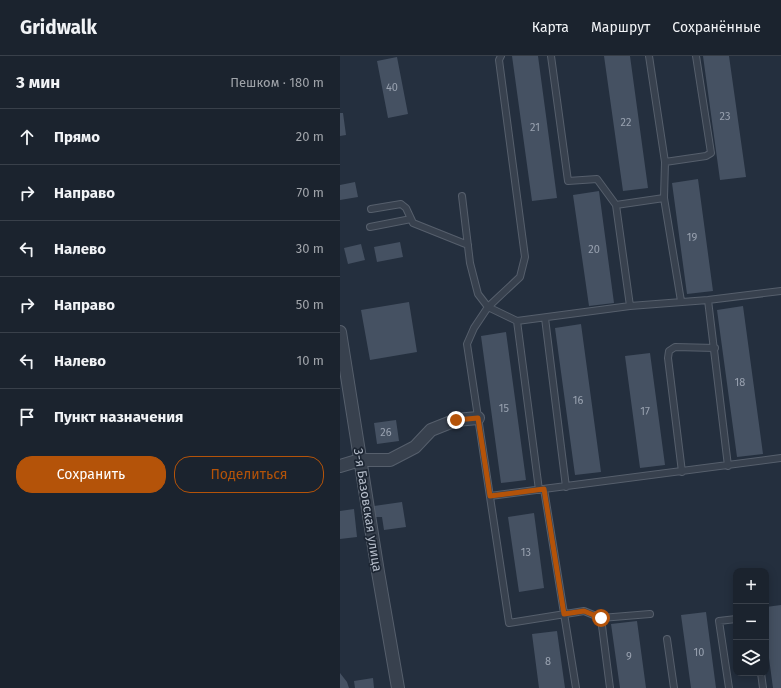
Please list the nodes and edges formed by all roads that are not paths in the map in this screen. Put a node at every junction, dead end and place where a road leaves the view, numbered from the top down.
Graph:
1 (501, 56) edge
2 (551, 56) edge
3 (649, 56) edge
4 (696, 56) edge
5 (665, 162) junction
6 (462, 196) dead end
7 (664, 198) junction
8 (616, 205) junction
9 (371, 209) dead end
10 (411, 219) junction
11 (370, 227) dead end
12 (468, 245) junction
13 (781, 291) edge
14 (708, 300) junction
15 (681, 301) junction
16 (630, 306) junction
17 (488, 307) junction
18 (545, 318) junction
19 (518, 321) junction
20 (340, 332) edge
21 (715, 348) junction
22 (343, 369) edge
23 (478, 418) junction
24 (781, 458) edge
25 (360, 460) junction
26 (340, 466) edge
27 (728, 466) junction
28 (682, 472) junction
29 (566, 487) junction
30 (542, 490) junction
31 (490, 496) junction
32 (564, 614) junction
33 (650, 614) dead end
34 (601, 618) junction
35 (733, 619) edge
36 (667, 639) dead end
37 (761, 676) edge
38 (398, 688) edge
39 (576, 688) edge
40 (610, 688) edge
41 (674, 688) edge
42 (729, 688) edge
43 (763, 688) edge

1 - 17 lane
2 - 8 lane
3 - 5 lane
4 - 5 lane
5 - 7 lane
6 - 12 lane
7 - 8 lane
7 - 15 lane
8 - 16 lane
9 - 10 lane
10 - 11 lane
10 - 12 lane
12 - 17 lane
13 - 14 lane
14 - 15 lane
14 - 21 lane
15 - 16 lane
16 - 18 lane
17 - 19 lane
17 - 23 lane
18 - 19 lane
18 - 29 lane
19 - 30 lane
20 - 22 street, 3-я Базовская улица
21 - 27 lane
21 - 28 lane
22 - 25 street, 3-я Базовская улица
23 - 25 street
23 - 31 lane
24 - 27 lane
25 - 26 street
25 - 38 street, 3-я Базовская улица
27 - 28 lane
28 - 29 lane
29 - 30 lane
30 - 31 lane
30 - 32 lane
31 - 32 lane
32 - 34 lane
32 - 39 lane
33 - 34 lane
34 - 40 lane
35 - 42 lane
36 - 41 lane
37 - 43 lane

